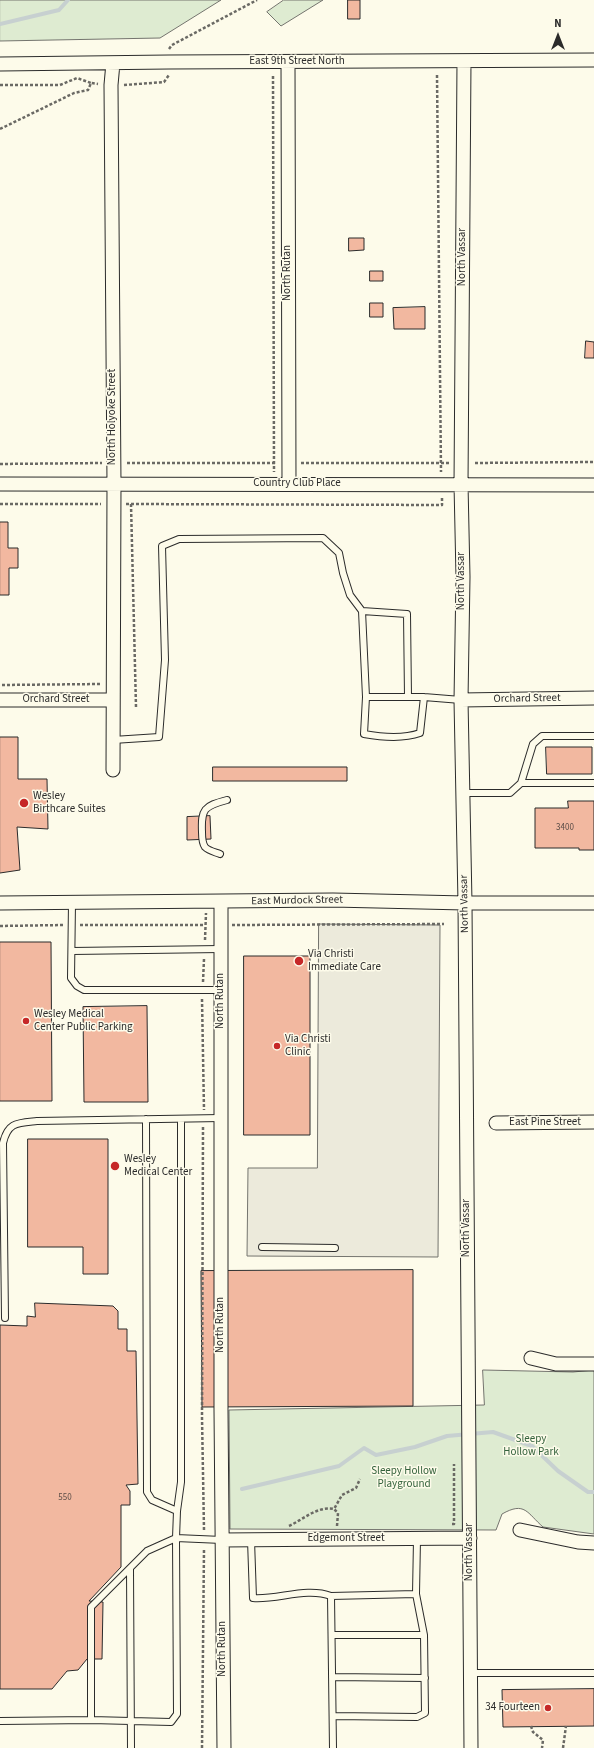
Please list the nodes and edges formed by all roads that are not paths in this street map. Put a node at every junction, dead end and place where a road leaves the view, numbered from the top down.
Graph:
1 (594, 60) edge
2 (464, 61) junction
3 (288, 62) junction
4 (113, 63) junction
5 (0, 64) edge
6 (0, 484) edge
7 (114, 484) junction
8 (289, 484) junction
9 (461, 484) junction
10 (594, 485) edge
11 (362, 611) junction
12 (366, 697) junction
13 (408, 697) junction
14 (424, 697) junction
15 (594, 698) edge
16 (0, 700) edge
17 (113, 700) junction
18 (461, 700) junction
19 (594, 736) edge
20 (113, 740) junction
21 (114, 770) dead end
22 (521, 783) junction
23 (594, 783) edge
24 (463, 793) junction
25 (227, 800) dead end
26 (220, 854) dead end
27 (221, 902) junction
28 (0, 903) edge
29 (72, 903) junction
30 (465, 903) junction
31 (594, 903) edge
32 (222, 949) junction
33 (72, 951) junction
34 (221, 990) junction
35 (221, 1118) junction
36 (146, 1119) junction
37 (181, 1119) junction
38 (594, 1122) edge
39 (496, 1123) dead end
40 (262, 1247) dead end
41 (335, 1248) dead end
42 (5, 1318) dead end
43 (531, 1358) dead end
44 (594, 1364) edge
45 (177, 1511) junction
46 (520, 1530) dead end
47 (176, 1538) junction
48 (470, 1538) junction
49 (417, 1539) junction
50 (222, 1540) junction
51 (251, 1540) junction
52 (594, 1543) edge
53 (130, 1569) junction
54 (416, 1594) junction
55 (331, 1596) junction
56 (332, 1635) junction
57 (424, 1635) junction
58 (471, 1673) junction
59 (594, 1673) edge
60 (332, 1677) junction
61 (425, 1678) junction
62 (332, 1716) junction
63 (91, 1720) junction
64 (0, 1721) edge
65 (131, 1721) junction
66 (131, 1748) edge
67 (224, 1748) edge
68 (333, 1748) edge
69 (471, 1748) edge

1 - 2 street, East 9th Street North
2 - 3 street, East 9th Street North
2 - 9 street, North Vassar
3 - 4 street, East 9th Street North
3 - 8 street, North Rutan
4 - 5 street, East 9th Street North
4 - 7 street, North Holyoke Street
6 - 7 street, Country Club Place
7 - 8 street, Country Club Place
7 - 17 street, North Holyoke Street
8 - 9 street, Country Club Place
9 - 10 street, Country Club Place
9 - 18 street, North Vassar
11 - 12 lane
11 - 13 lane
11 - 20 lane
12 - 13 lane
12 - 14 lane
13 - 14 lane
14 - 18 lane
15 - 18 street, Orchard Street
16 - 17 street, Orchard Street
17 - 20 street, North Holyoke Street
18 - 24 street, North Vassar
19 - 22 lane
20 - 21 street, North Holyoke Street
22 - 23 lane
22 - 24 lane
24 - 30 street, North Vassar
25 - 26 lane
27 - 29 street, East Murdock Street
27 - 30 street, East Murdock Street
27 - 32 street, North Rutan
28 - 29 street, East Murdock Street
29 - 33 lane
30 - 31 street, East Murdock Street
30 - 48 street, North Vassar
32 - 33 lane
32 - 34 street, North Rutan
33 - 34 lane
34 - 35 street, North Rutan
35 - 37 lane
35 - 50 street, North Rutan
36 - 37 lane
36 - 42 lane
36 - 45 lane
37 - 45 lane
38 - 39 street, East Pine Street
40 - 41 lane
43 - 44 street
45 - 47 lane
46 - 52 street
47 - 50 lane
47 - 53 lane
47 - 65 lane
48 - 49 street, Edgemont Street
48 - 58 street, North Vassar
49 - 51 street, Edgemont Street
49 - 54 lane
50 - 51 street, Edgemont Street
50 - 67 street, North Rutan
51 - 55 lane
53 - 63 lane
53 - 65 lane
54 - 55 lane
54 - 57 lane
55 - 56 lane
56 - 57 lane
56 - 60 lane
57 - 61 lane
58 - 59 lane
58 - 69 street, North Vassar
60 - 61 lane
60 - 62 lane
61 - 62 lane
62 - 68 lane
63 - 64 lane
63 - 65 lane
65 - 66 lane

